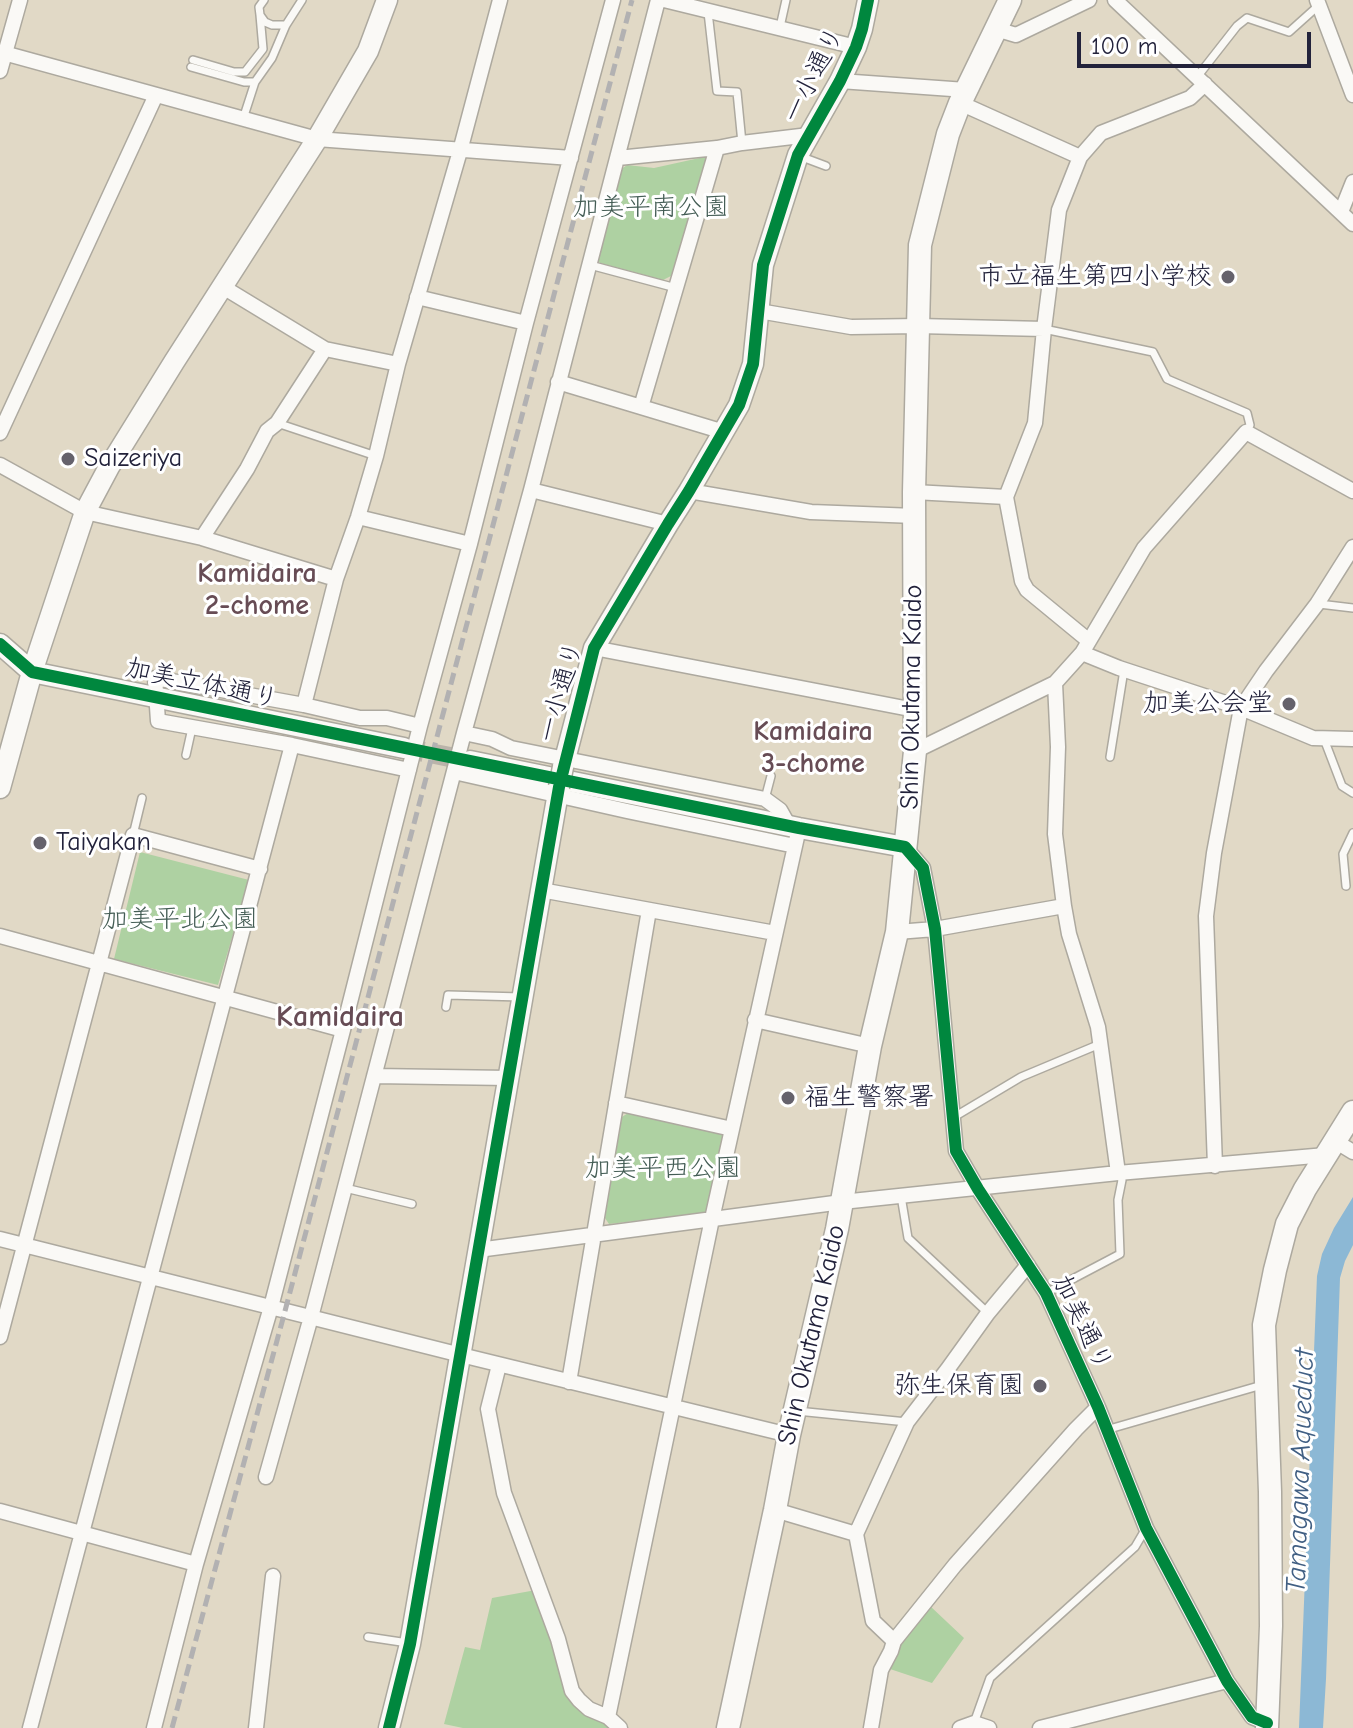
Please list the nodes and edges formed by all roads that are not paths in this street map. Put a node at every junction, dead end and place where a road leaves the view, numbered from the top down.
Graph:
1 (20, 0) edge
2 (264, 0) edge
3 (302, 0) edge
4 (387, 0) edge
5 (500, 0) edge
6 (613, 0) edge
7 (658, 0) edge
8 (664, 0) edge
9 (786, 0) edge
10 (868, 0) edge
11 (1010, 0) edge
12 (1089, 0) edge
13 (1115, 0) edge
14 (1318, 3) edge
15 (708, 12) junction
16 (260, 15) junction
17 (286, 25) junction
18 (780, 27) junction
19 (996, 29) junction
20 (856, 47) junction
21 (2, 53) edge
22 (0, 71) edge
23 (1201, 80) junction
24 (840, 81) junction
25 (255, 82) junction
26 (156, 95) junction
27 (1353, 95) edge
28 (963, 97) junction
29 (243, 119) junction
30 (809, 135) junction
31 (317, 139) junction
32 (742, 143) junction
33 (717, 148) junction
34 (460, 151) junction
35 (798, 155) junction
36 (1080, 157) junction
37 (571, 158) junction
38 (618, 158) junction
39 (826, 166) dead end
40 (1353, 182) edge
41 (1341, 212) junction
42 (1353, 224) edge
43 (590, 265) junction
44 (223, 287) junction
45 (676, 288) junction
46 (417, 297) junction
47 (759, 311) junction
48 (526, 323) junction
49 (918, 326) junction
50 (1044, 329) junction
51 (325, 349) junction
52 (398, 364) junction
53 (558, 382) junction
54 (641, 407) junction
55 (277, 423) junction
56 (724, 432) junction
57 (1246, 432) junction
58 (0, 433) edge
59 (376, 456) junction
60 (0, 465) edge
61 (531, 490) junction
62 (689, 491) junction
63 (1353, 491) edge
64 (914, 492) junction
65 (1006, 497) junction
66 (85, 512) junction
67 (915, 516) junction
68 (358, 517) junction
69 (668, 524) junction
70 (202, 538) junction
71 (470, 544) junction
72 (1353, 547) edge
73 (336, 579) junction
74 (1317, 604) junction
75 (1353, 608) edge
76 (0, 644) edge
77 (1085, 647) junction
78 (594, 648) junction
79 (1124, 670) junction
80 (32, 672) junction
81 (1055, 683) junction
82 (156, 697) junction
83 (304, 705) junction
84 (1241, 708) junction
85 (915, 710) junction
86 (420, 726) junction
87 (192, 728) junction
88 (464, 733) junction
89 (1324, 739) junction
90 (1353, 739) edge
91 (292, 745) junction
92 (404, 748) tunnel mouth
93 (915, 751) junction
94 (186, 755) dead end
95 (1110, 757) dead end
96 (462, 766) junction
97 (409, 770) junction
98 (771, 776) dead end
99 (561, 777) junction
100 (0, 788) edge
101 (1353, 793) edge
102 (142, 798) dead end
103 (765, 799) junction
104 (789, 831) junction
105 (1353, 833) edge
106 (133, 835) junction
107 (905, 847) junction
108 (260, 869) junction
109 (1346, 886) dead end
110 (541, 890) junction
111 (1064, 906) junction
112 (649, 910) junction
113 (935, 929) junction
114 (897, 932) junction
115 (775, 933) junction
116 (0, 936) edge
117 (99, 963) junction
118 (521, 997) junction
119 (225, 998) junction
120 (446, 1007) dead end
121 (755, 1020) junction
122 (343, 1030) junction
123 (1100, 1044) junction
124 (870, 1046) junction
125 (374, 1076) junction
126 (509, 1078) junction
127 (616, 1103) junction
128 (1353, 1112) edge
129 (954, 1117) junction
130 (732, 1129) junction
131 (1340, 1149) edge
132 (1215, 1166) junction
133 (1118, 1173) junction
134 (345, 1188) junction
135 (978, 1189) junction
136 (901, 1196) junction
137 (842, 1202) junction
138 (412, 1204) dead end
139 (712, 1219) junction
140 (594, 1234) junction
141 (0, 1239) edge
142 (24, 1245) junction
143 (478, 1250) junction
144 (1028, 1265) junction
145 (151, 1277) junction
146 (1046, 1293) junction
147 (271, 1307) junction
148 (988, 1313) junction
149 (311, 1317) junction
150 (0, 1337) edge
151 (461, 1355) junction
152 (499, 1365) junction
153 (569, 1382) junction
154 (1266, 1384) junction
155 (674, 1407) junction
156 (1098, 1407) junction
157 (795, 1411) junction
158 (907, 1422) junction
159 (1106, 1430) junction
160 (789, 1435) junction
161 (266, 1477) dead end
162 (775, 1510) junction
163 (0, 1511) edge
164 (1146, 1528) junction
165 (82, 1534) junction
166 (856, 1534) junction
167 (196, 1564) junction
168 (273, 1576) dead end
169 (368, 1637) dead end
170 (894, 1641) junction
171 (410, 1644) junction
172 (1227, 1681) junction
173 (608, 1717) junction
174 (967, 1725) edge
175 (1267, 1725) edge
176 (30, 1728) edge
177 (154, 1728) edge
178 (256, 1728) edge
179 (389, 1728) edge
180 (620, 1728) edge
181 (728, 1728) edge
182 (871, 1728) edge
183 (989, 1728) edge
184 (1040, 1728) edge

1 - 21 street
2 - 16 lane
3 - 17 lane
4 - 31 street
5 - 34 street
6 - 37 street
7 - 38 street
8 - 15 street
9 - 18 lane
10 - 20 street, 一小通り
11 - 19 main road, Shin Okutama Kaido
12 - 19 street
13 - 23 street
14 - 23 lane
14 - 27 street
15 - 18 street
15 - 32 lane
16 - 17 lane
16 - 25 lane
17 - 25 lane
18 - 20 street
19 - 28 main road, Shin Okutama Kaido
20 - 24 street, 一小通り
21 - 22 street
21 - 26 street
23 - 36 street
23 - 41 street
24 - 28 street
24 - 30 street, 一小通り
25 - 29 lane
26 - 29 street
26 - 58 street
28 - 36 street
28 - 49 main road, Shin Okutama Kaido
29 - 31 street
30 - 32 street
30 - 35 street, 一小通り
31 - 34 street
31 - 44 street
32 - 33 street
33 - 38 street
33 - 45 street
34 - 37 street
34 - 46 street
35 - 39 lane
35 - 47 street, 一小通り
36 - 50 street
37 - 48 street
38 - 43 street
40 - 41 street
41 - 42 street
43 - 45 lane
43 - 53 street
44 - 51 street
44 - 66 street
45 - 54 street
46 - 48 street
46 - 52 street
47 - 49 street
47 - 56 street, 一小通り
48 - 71 street
49 - 50 street
49 - 64 main road, Shin Okutama Kaido
50 - 57 lane
50 - 65 street
51 - 52 street
51 - 55 street
52 - 59 street
53 - 54 street
53 - 61 street
54 - 56 street
55 - 59 lane
55 - 70 street
56 - 62 street, 一小通り
57 - 63 street
57 - 77 street
59 - 68 street
60 - 66 street
61 - 69 street
61 - 88 street
62 - 67 street
62 - 69 street, 一小通り
64 - 65 street
64 - 67 main road, Shin Okutama Kaido
65 - 77 street
66 - 70 street
66 - 80 street
67 - 85 main road, Shin Okutama Kaido
68 - 71 street
68 - 73 street
69 - 78 street, 一小通り
70 - 73 street
71 - 86 street
72 - 74 street
73 - 83 street
74 - 75 lane
74 - 84 street
76 - 80 street, 加美立体通り
77 - 79 street
77 - 81 street
78 - 85 street
78 - 99 street, 一小通り
79 - 84 street
79 - 95 lane
80 - 82 street, 加美立体通り
80 - 100 street
81 - 93 street
81 - 111 street
82 - 83 street
82 - 87 street
82 - 92 street, 加美立体通り
83 - 86 street
84 - 89 street
84 - 132 street
85 - 93 main road, Shin Okutama Kaido
86 - 97 street
87 - 91 street
87 - 94 lane
88 - 96 street
88 - 99 street
89 - 90 street
89 - 101 lane
91 - 97 street
91 - 108 street
93 - 107 main road, Shin Okutama Kaido
96 - 99 street
96 - 104 street
96 - 125 street
97 - 122 street
98 - 103 lane
99 - 103 street
99 - 104 street
99 - 110 street, 一小通り
102 - 106 lane
103 - 104 street
104 - 107 street
104 - 115 street
105 - 109 lane
106 - 108 street
106 - 117 street
107 - 113 street, 加美通り
107 - 114 main road, Shin Okutama Kaido
108 - 119 street
110 - 112 street
110 - 118 street, 一小通り
111 - 113 street
111 - 123 street
112 - 115 street
112 - 127 street
113 - 114 street
113 - 129 street, 加美通り
114 - 124 main road, Shin Okutama Kaido
115 - 121 street
116 - 117 street
117 - 119 street
117 - 142 street
118 - 120 lane
118 - 126 street, 一小通り
119 - 122 street
119 - 145 street
121 - 124 street
121 - 130 street
122 - 147 street
123 - 129 lane
123 - 133 street
124 - 137 main road, Shin Okutama Kaido
125 - 126 street
125 - 134 street
126 - 143 street, 一小通り
127 - 130 street
127 - 140 street
128 - 131 main road
129 - 135 street, 加美通り
130 - 139 street
131 - 132 street
131 - 154 main road
132 - 133 street
133 - 135 street
133 - 146 lane
134 - 138 lane
134 - 149 street
135 - 136 street
135 - 144 street, 加美通り
136 - 137 street
136 - 148 lane
137 - 139 street
137 - 157 main road, Shin Okutama Kaido
139 - 140 street
139 - 155 street
140 - 143 street
140 - 153 street
141 - 142 street
142 - 145 street
142 - 150 street
143 - 151 street, 一小通り
144 - 146 street, 加美通り
144 - 148 street
145 - 147 street
145 - 165 street
146 - 156 street, 加美通り
147 - 149 street
147 - 167 street
148 - 158 street
149 - 151 street
149 - 161 street
151 - 152 street
151 - 171 street, 一小通り
152 - 153 street
152 - 173 street
153 - 155 street
154 - 159 lane
154 - 175 main road
155 - 160 street
155 - 173 street
156 - 159 street, 加美通り
156 - 170 street
157 - 158 lane
157 - 160 main road, Shin Okutama Kaido
158 - 166 street
159 - 164 street, 加美通り
160 - 162 main road, Shin Okutama Kaido
162 - 166 street
162 - 181 main road, Shin Okutama Kaido
163 - 165 street
164 - 172 street, 加美通り
164 - 174 lane
165 - 167 street
165 - 176 street
166 - 170 street
167 - 177 street
168 - 178 street
169 - 171 lane
170 - 182 street
171 - 179 street, 一小通り
172 - 175 street, 加美通り
172 - 184 street
173 - 180 street
174 - 183 street

